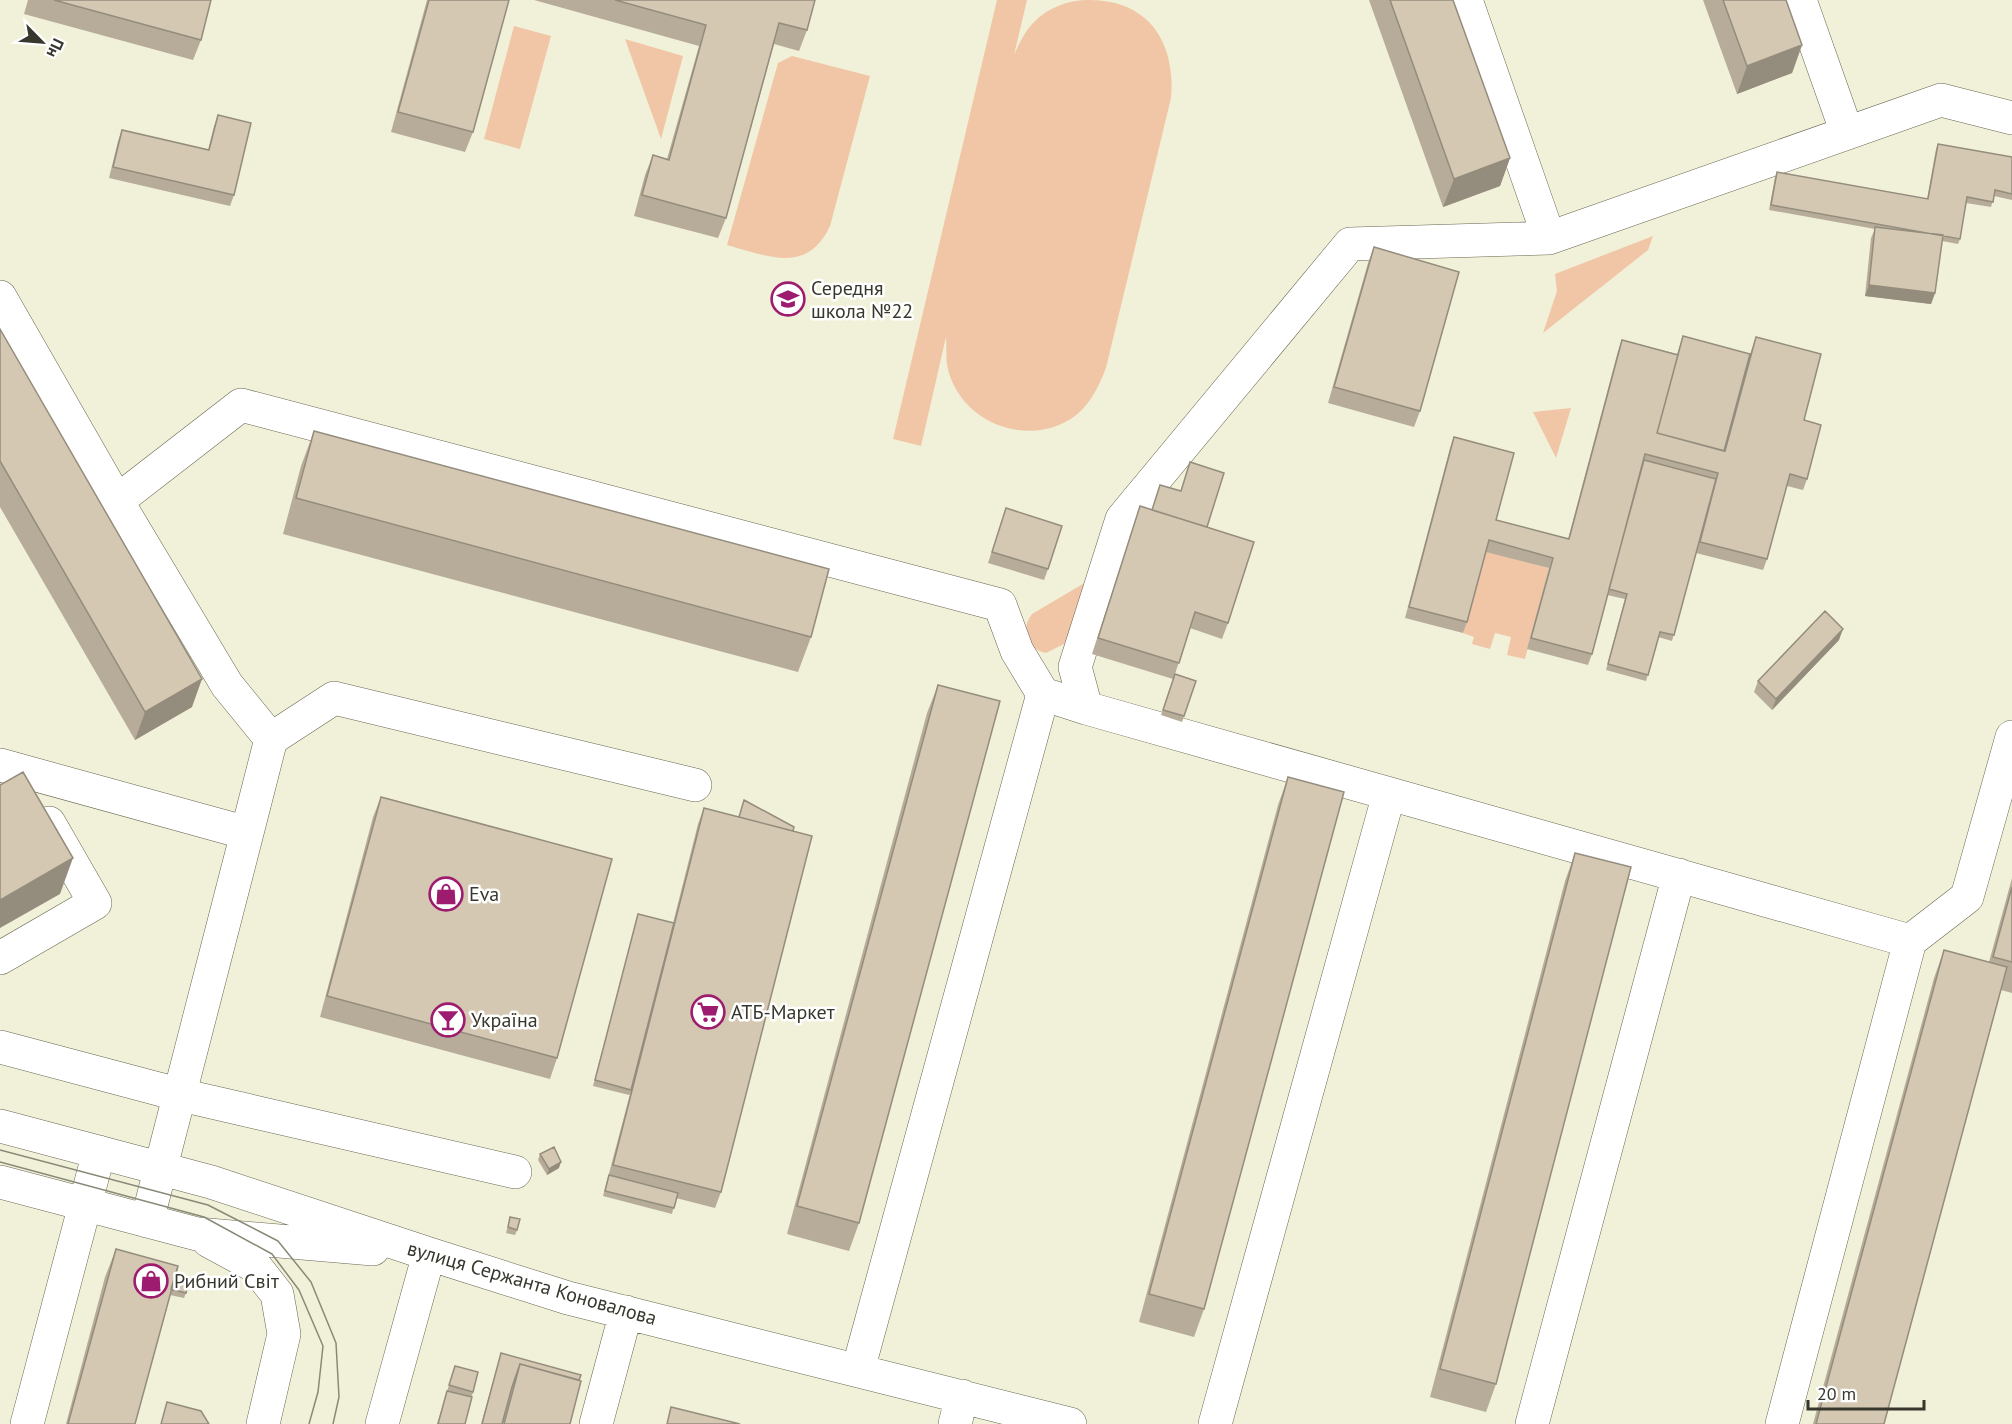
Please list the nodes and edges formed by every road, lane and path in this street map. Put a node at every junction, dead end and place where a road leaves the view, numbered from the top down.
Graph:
1 (1466, 0) edge
2 (1800, 0) edge
3 (2012, 118) edge
4 (1847, 134) junction
5 (1549, 238) junction
6 (0, 297) edge
7 (117, 501) junction
8 (1043, 694) junction
9 (1086, 708) junction
10 (2012, 737) edge
11 (272, 739) junction
12 (10, 773) edge
13 (695, 785) dead end
14 (1389, 794) junction
15 (247, 833) junction
16 (1679, 875) junction
17 (1910, 941) junction
18 (0, 958) edge
19 (0, 1047) edge
20 (181, 1095) junction
21 (0, 1126) edge
22 (99, 1152) junction
23 (161, 1168) junction
24 (515, 1173) dead end
25 (0, 1182) edge
26 (87, 1204) junction
27 (147, 1221) junction
28 (197, 1234) junction
29 (429, 1254) junction
30 (626, 1312) junction
31 (858, 1370) junction
32 (958, 1410) edge
33 (27, 1424) edge
34 (263, 1424) edge
35 (382, 1424) edge
36 (596, 1424) edge
37 (1070, 1424) edge
38 (1215, 1424) edge
39 (1532, 1424) edge
40 (1782, 1424) edge

1 - 5 street
2 - 4 street
3 - 4 street
4 - 5 street
5 - 9 street
6 - 7 street
7 - 8 street
7 - 11 street
8 - 9 street
8 - 31 street
9 - 14 street
10 - 17 street
11 - 13 street
11 - 15 street
12 - 15 street
12 - 18 street
14 - 16 street
14 - 38 street
15 - 20 street
16 - 17 street
16 - 39 street
17 - 40 street
19 - 20 street
20 - 23 street
20 - 24 street
21 - 22 street, вулиця Сержанта Коновалова
22 - 23 street, вулиця Сержанта Коновалова
22 - 26 street
23 - 27 street
23 - 29 street, вулиця Сержанта Коновалова
25 - 26 street
26 - 27 street
26 - 33 street
27 - 28 street
28 - 29 street
28 - 34 street
29 - 30 street, вулиця Сержанта Коновалова
29 - 35 street
30 - 31 street, вулиця Сержанта Коновалова
30 - 36 street
31 - 32 street, вулиця Сержанта Коновалова
32 - 37 street, вулиця Сержанта Коновалова

